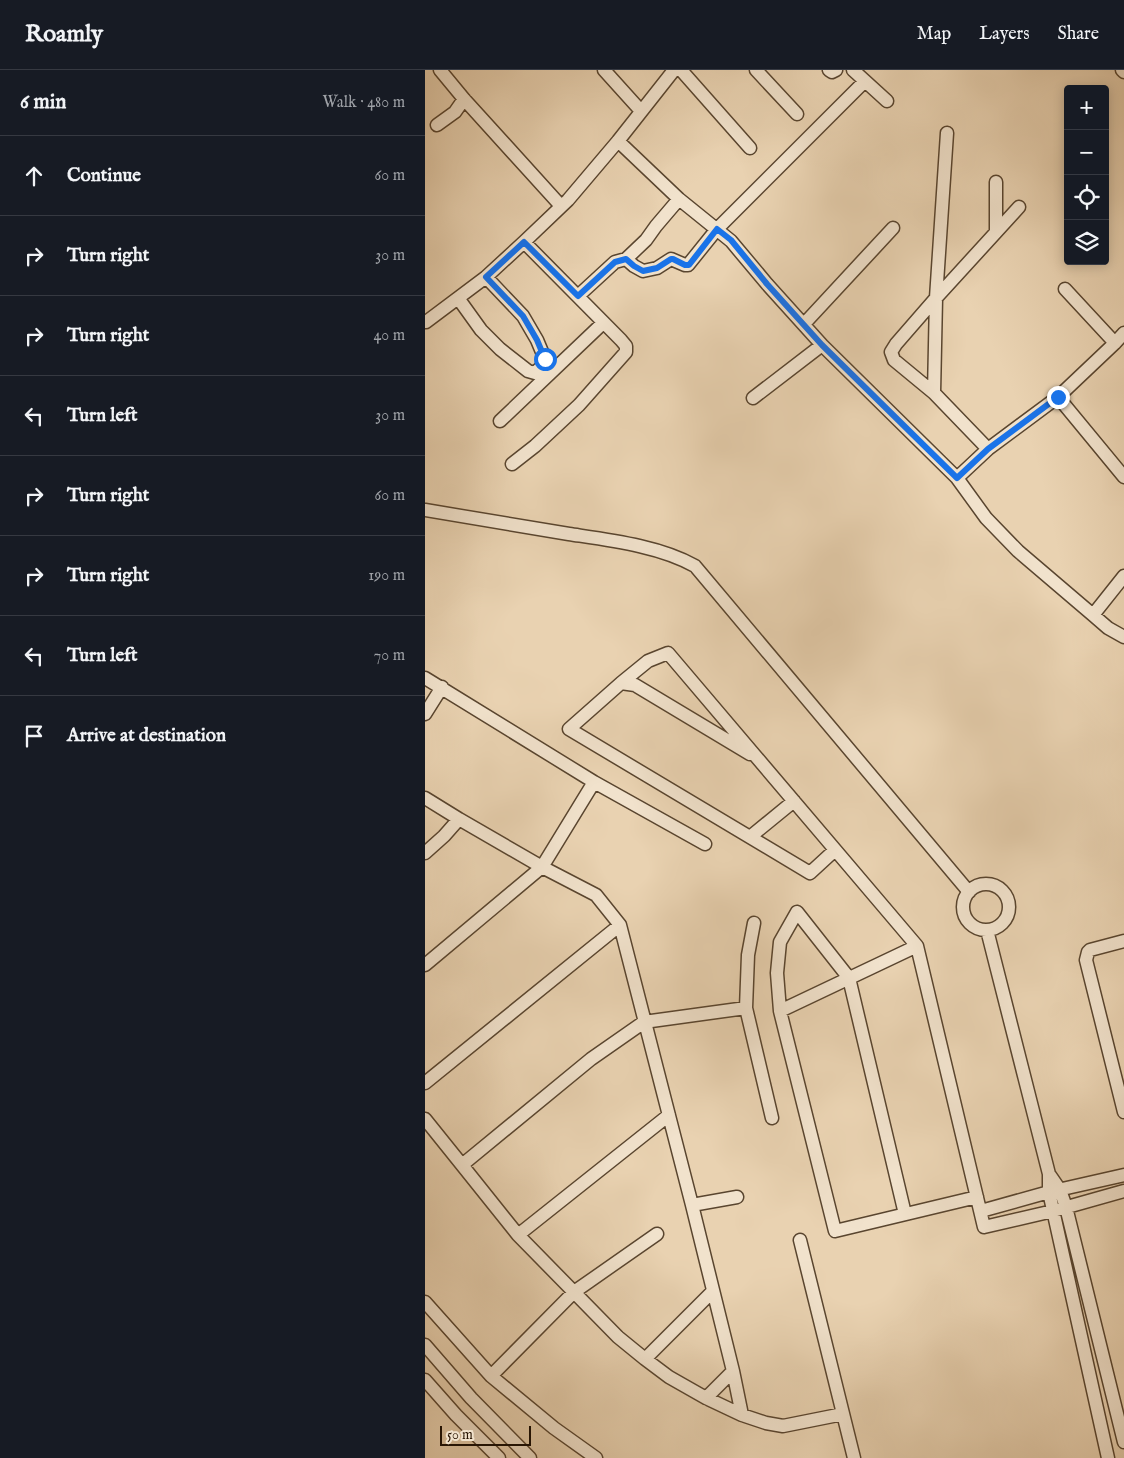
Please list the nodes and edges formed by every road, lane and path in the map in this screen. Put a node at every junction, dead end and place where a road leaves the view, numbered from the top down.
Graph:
1 (440, 70) edge
2 (604, 70) edge
3 (674, 70) edge
4 (681, 70) edge
5 (756, 70) edge
6 (829, 70) edge
7 (836, 70) edge
8 (853, 70) edge
9 (865, 81) junction
10 (464, 99) junction
11 (887, 101) dead end
12 (641, 111) junction
13 (797, 114) dead end
14 (437, 125) dead end
15 (947, 133) dead end
16 (618, 141) junction
17 (750, 148) dead end
18 (996, 182) dead end
19 (679, 199) junction
20 (561, 206) junction
21 (1019, 207) dead end
22 (893, 228) dead end
23 (717, 229) junction
24 (996, 232) junction
25 (524, 242) junction
26 (626, 259) junction
27 (486, 277) junction
28 (1065, 289) dead end
29 (578, 296) junction
30 (458, 298) junction
31 (936, 298) junction
32 (426, 322) edge
33 (603, 323) junction
34 (804, 324) junction
35 (1124, 333) edge
36 (1115, 343) junction
37 (822, 345) junction
38 (934, 393) junction
39 (1058, 397) junction
40 (753, 398) dead end
41 (500, 421) dead end
42 (988, 449) junction
43 (511, 464) dead end
44 (1124, 477) edge
45 (957, 478) junction
46 (425, 510) edge
47 (1124, 576) edge
48 (1093, 615) junction
49 (1124, 637) edge
50 (425, 678) edge
51 (621, 683) junction
52 (442, 687) junction
53 (425, 714) edge
54 (758, 759) junction
55 (594, 782) junction
56 (425, 798) edge
57 (794, 801) junction
58 (459, 819) junction
59 (750, 837) junction
60 (705, 844) dead end
61 (835, 850) junction
62 (425, 853) edge
63 (542, 867) junction
64 (969, 892) junction
65 (754, 923) dead end
66 (620, 924) junction
67 (987, 930) junction
68 (1124, 941) edge
69 (917, 946) junction
70 (425, 965) edge
71 (849, 978) junction
72 (746, 1008) junction
73 (780, 1011) junction
74 (644, 1022) junction
75 (425, 1083) edge
76 (1124, 1112) edge
77 (669, 1115) junction
78 (772, 1118) dead end
79 (425, 1119) edge
80 (462, 1165) junction
81 (1124, 1175) edge
82 (1054, 1191) junction
83 (1124, 1191) edge
84 (737, 1197) dead end
85 (977, 1197) junction
86 (692, 1205) junction
87 (1066, 1207) junction
88 (981, 1211) junction
89 (1053, 1211) junction
90 (905, 1214) junction
91 (657, 1234) dead end
92 (518, 1235) junction
93 (800, 1240) dead end
94 (575, 1292) junction
95 (712, 1292) junction
96 (425, 1302) edge
97 (425, 1345) edge
98 (645, 1359) junction
99 (733, 1371) junction
100 (491, 1376) junction
101 (425, 1380) edge
102 (706, 1398) junction
103 (843, 1414) junction
104 (742, 1415) junction
105 (1124, 1443) edge
106 (516, 1453) edge
107 (1107, 1454) edge
108 (499, 1458) edge
109 (531, 1458) edge
110 (596, 1458) edge
111 (854, 1458) edge

1 - 10 street
2 - 12 street
3 - 12 street
4 - 17 street
5 - 13 street
6 - 7 street
8 - 9 street
9 - 11 street
9 - 23 street
10 - 14 street
10 - 20 street
12 - 16 street
15 - 31 street
16 - 19 street
16 - 20 street
18 - 24 street
19 - 23 street
19 - 26 street
20 - 25 street
21 - 24 street
22 - 34 street
23 - 26 street
23 - 34 street
24 - 31 street
25 - 27 street
25 - 29 street
26 - 29 street
27 - 30 street
27 - 30 street
28 - 36 street
29 - 33 street
30 - 32 street
31 - 38 street
31 - 38 street
33 - 41 street
33 - 43 street
34 - 37 street
35 - 36 street
36 - 39 street
37 - 40 street
37 - 45 street
38 - 42 street
39 - 42 street
39 - 44 street
42 - 45 street
45 - 48 street
46 - 64 street
47 - 48 street
48 - 49 street
50 - 52 street
51 - 54 street
51 - 54 street
51 - 59 street
52 - 53 street
52 - 55 street
54 - 57 street
55 - 60 street
55 - 63 street
56 - 58 street
57 - 59 street
57 - 61 street
58 - 62 street
58 - 63 street
59 - 61 street
61 - 69 street
63 - 66 street
63 - 70 street
64 - 67 street
64 - 67 street
65 - 72 street
66 - 74 street
66 - 75 street
67 - 82 street
68 - 76 street
69 - 71 street
69 - 85 street
71 - 73 street
71 - 73 street
71 - 90 street
72 - 74 street
72 - 78 street
73 - 90 street
74 - 77 street
74 - 80 street
77 - 86 street
77 - 92 street
79 - 80 street
80 - 92 street
81 - 82 street
82 - 87 street
82 - 88 street
82 - 89 street
83 - 87 street
84 - 86 street
85 - 88 street
85 - 90 street
86 - 95 street
87 - 89 street
87 - 105 street
88 - 89 street
89 - 107 street
91 - 94 street
92 - 94 street
93 - 103 street
94 - 98 street
94 - 100 street
95 - 98 street
95 - 99 street
96 - 100 street
97 - 106 street
98 - 102 street
99 - 102 street
99 - 104 street
100 - 110 street
101 - 108 street
102 - 104 street
103 - 104 street
103 - 111 street
105 - 107 street
106 - 109 street

